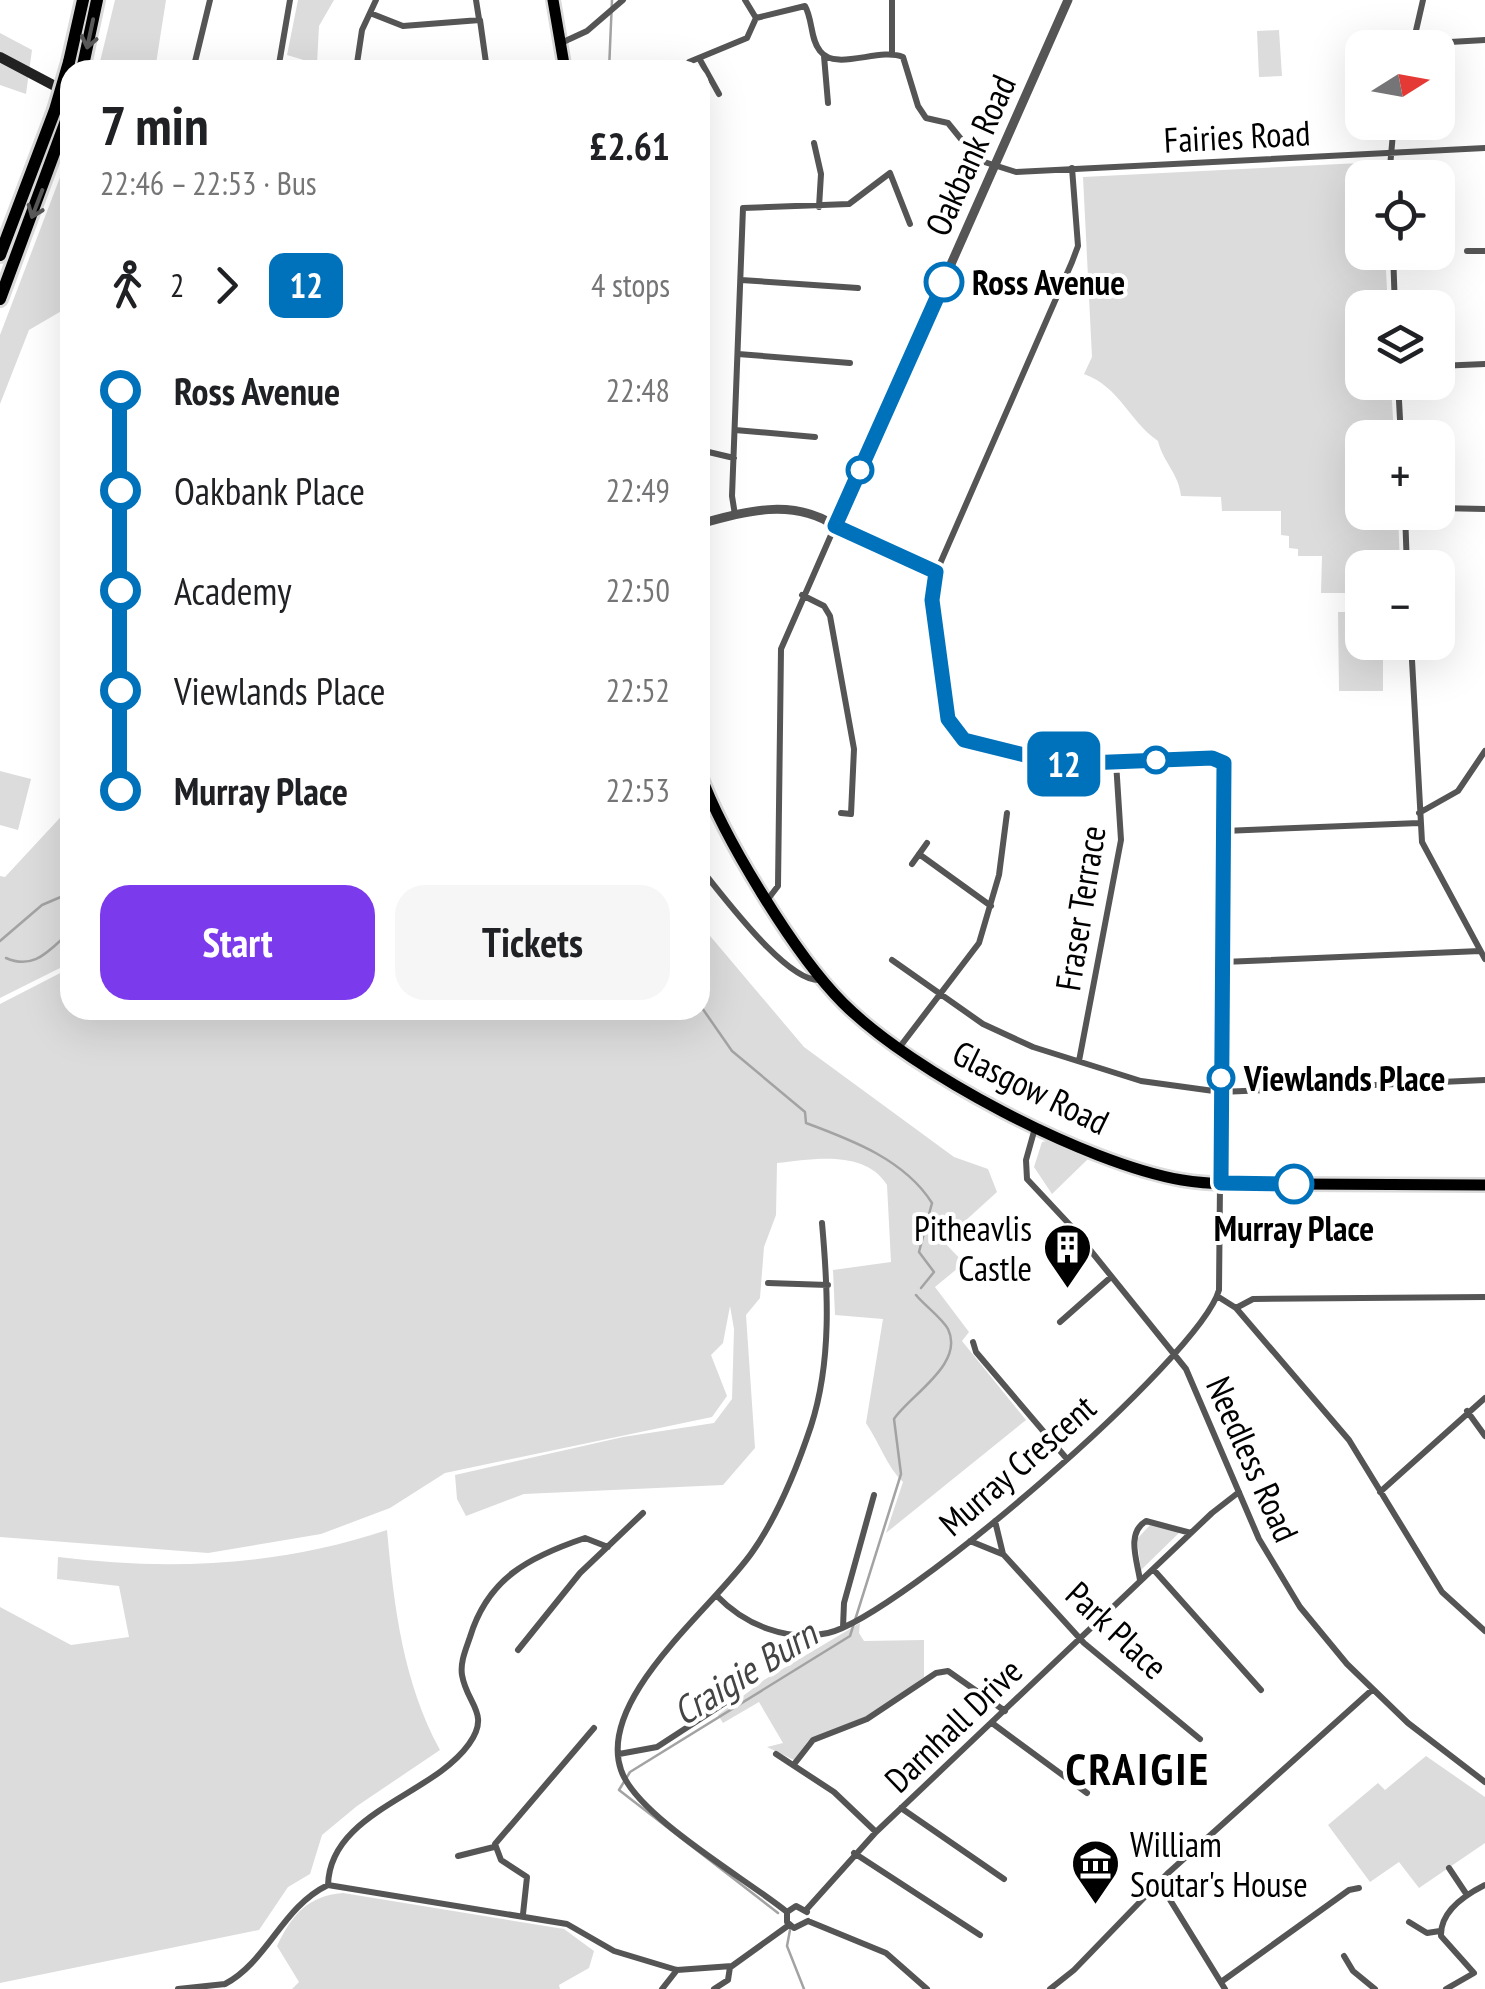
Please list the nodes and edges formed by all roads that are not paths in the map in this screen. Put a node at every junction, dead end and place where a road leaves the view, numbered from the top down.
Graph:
1 (83, 0) edge
2 (97, 0) edge
3 (210, 0) edge
4 (290, 0) edge
5 (376, 0) edge
6 (476, 0) edge
7 (553, 0) edge
8 (623, 0) edge
9 (745, 0) edge
10 (892, 0) edge
11 (1068, 0) edge
12 (1423, 0) edge
13 (805, 3) edge
14 (370, 13) junction
15 (756, 18) junction
16 (480, 20) junction
17 (1416, 30) edge
18 (1485, 40) edge
19 (1455, 42) edge
20 (560, 44) junction
21 (892, 52) junction
22 (824, 56) junction
23 (0, 57) edge
24 (698, 58) joint
25 (78, 60) edge
26 (80, 60) edge
27 (195, 60) edge
28 (280, 60) edge
29 (358, 60) edge
30 (486, 60) edge
31 (564, 60) edge
32 (693, 60) edge
33 (710, 79) edge
34 (60, 89) edge
35 (719, 94) dead end
36 (828, 103) dead end
37 (60, 122) edge
38 (60, 125) edge
39 (1392, 140) edge
40 (814, 143) dead end
41 (1485, 148) edge
42 (1390, 151) junction
43 (1390, 160) edge
44 (992, 164) junction
45 (1072, 168) junction
46 (819, 206) junction
47 (910, 224) dead end
48 (1485, 251) edge
49 (1467, 252) dead end
50 (0, 256) edge
51 (741, 280) junction
52 (858, 288) dead end
53 (0, 299) edge
54 (738, 354) junction
55 (850, 363) dead end
56 (1485, 364) edge
57 (1455, 365) edge
58 (735, 430) junction
59 (815, 436) dead end
60 (710, 452) edge
61 (734, 458) junction
62 (1455, 508) edge
63 (1485, 509) edge
64 (735, 515) junction
65 (710, 521) edge
66 (835, 526) junction
67 (936, 572) junction
68 (802, 595) junction
69 (1412, 660) edge
70 (1485, 751) edge
71 (1116, 762) junction
72 (710, 797) edge
73 (841, 813) dead end
74 (1007, 813) dead end
75 (1419, 813) junction
76 (1419, 823) junction
77 (1224, 831) junction
78 (927, 844) dead end
79 (919, 854) junction
80 (912, 864) dead end
81 (710, 879) edge
82 (768, 899) junction
83 (991, 906) junction
84 (1480, 950) junction
85 (1485, 959) edge
86 (892, 960) dead end
87 (1223, 962) junction
88 (822, 980) junction
89 (937, 995) junction
90 (899, 1048) junction
91 (1079, 1062) junction
92 (1485, 1080) edge
93 (1221, 1092) junction
94 (1035, 1127) junction
95 (1221, 1183) junction
96 (1485, 1185) edge
97 (822, 1223) dead end
98 (1111, 1277) junction
99 (768, 1283) dead end
100 (828, 1285) junction
101 (1217, 1296) junction
102 (1485, 1297) edge
103 (1236, 1308) junction
104 (1060, 1322) dead end
105 (973, 1342) dead end
106 (1174, 1355) junction
107 (1485, 1398) edge
108 (1467, 1411) junction
109 (1485, 1436) edge
110 (1067, 1460) junction
111 (1239, 1492) junction
112 (1380, 1492) junction
113 (874, 1495) dead end
114 (644, 1513) dead end
115 (995, 1521) junction
116 (1191, 1533) junction
117 (970, 1541) junction
118 (608, 1548) junction
119 (1003, 1554) junction
120 (1153, 1569) junction
121 (1140, 1581) junction
122 (718, 1596) junction
123 (851, 1623) junction
124 (1485, 1631) edge
125 (1081, 1638) junction
126 (518, 1650) dead end
127 (1373, 1689) junction
128 (1261, 1690) dead end
129 (740, 1694) dead end
130 (1005, 1711) junction
131 (992, 1723) junction
132 (594, 1728) dead end
133 (1200, 1739) dead end
134 (619, 1754) junction
135 (776, 1754) dead end
136 (795, 1763) junction
137 (1485, 1782) edge
138 (1087, 1793) dead end
139 (901, 1808) junction
140 (876, 1832) junction
141 (494, 1848) junction
142 (854, 1853) junction
143 (458, 1856) dead end
144 (1450, 1868) dead end
145 (1004, 1879) dead end
146 (1159, 1882) junction
147 (1485, 1884) edge
148 (328, 1885) junction
149 (1360, 1888) dead end
150 (1467, 1895) junction
151 (806, 1910) junction
152 (787, 1912) junction
153 (522, 1914) junction
154 (808, 1922) junction
155 (1409, 1922) dead end
156 (789, 1925) junction
157 (1440, 1932) junction
158 (980, 1935) dead end
159 (1344, 1956) dead end
160 (1485, 1966) edge
161 (730, 1967) junction
162 (677, 1970) junction
163 (1474, 1973) junction
164 (916, 1986) edge
165 (1223, 1986) edge
166 (225, 1987) edge
167 (178, 1989) edge
168 (662, 1989) edge
169 (714, 1989) edge
170 (926, 1989) edge
171 (1050, 1989) edge
172 (1375, 1989) edge
173 (1446, 1989) edge

1 - 25 highway
2 -> 26 highway
3 - 27 street
4 - 28 street
5 - 14 street
6 - 16 street
7 - 20 main road
8 - 20 street
9 - 15 street
10 - 21 street
11 - 44 street, Oakbank Road
12 - 17 street
13 - 15 street
13 - 22 street
14 - 16 street
14 - 29 street
15 - 24 street
16 - 30 street
18 - 19 street
20 - 31 main road
21 - 22 street
21 - 44 street
22 - 36 street
23 - 34 main road
24 - 32 street
33 - 35 street
37 - 50 highway
38 -> 53 highway
39 - 42 street
40 - 46 street
41 - 42 street, Fairies Road
42 - 43 street
42 - 45 street, Fairies Road
44 - 45 street, Fairies Road
44 - 66 street, Oakbank Road
45 - 67 street
46 - 47 street
46 - 51 street
48 - 49 street
51 - 52 street
51 - 54 street
54 - 55 street
54 - 58 street
56 - 57 street
58 - 59 street
58 - 61 street
60 - 61 street
61 - 64 street
62 - 63 street
64 - 65 street
64 - 66 street
66 - 67 street
66 - 68 street, Oakbank Road
67 - 71 street
68 - 73 street
68 - 82 street, Oakbank Road
69 - 75 street
70 - 75 street
71 - 77 street
71 - 91 street, Fraser Terrace
72 - 82 main road, Glasgow Road
74 - 83 street
75 - 76 street
76 - 77 street
76 - 84 street
77 - 87 street
78 - 79 street
79 - 80 street
79 - 83 street
81 - 88 street
82 - 88 main road, Glasgow Road
83 - 89 street
84 - 85 street
84 - 87 street
86 - 89 street
87 - 93 street
88 - 90 main road, Glasgow Road
89 - 90 street
89 - 91 street
90 - 94 main road, Glasgow Road
91 - 93 street
92 - 93 street
93 - 95 street
94 - 95 main road, Glasgow Road
94 - 98 street, Needless Road
95 - 96 main road, Glasgow Road
95 - 101 street
97 - 100 street
98 - 104 street
98 - 106 street, Needless Road
99 - 100 street
100 - 122 street
101 - 103 street
101 - 106 street, Murray Crescent
102 - 103 street
103 - 112 street
105 - 110 street
106 - 110 street, Murray Crescent
106 - 111 street, Needless Road
107 - 108 street
108 - 109 street
108 - 112 street
110 - 115 street, Murray Crescent
111 - 116 street, Darnhall Drive
111 - 127 street, Needless Road
112 - 124 street
113 - 123 street
114 - 118 street
115 - 117 street, Murray Crescent
115 - 119 street, Park Place
116 - 120 street, Darnhall Drive
116 - 121 street
117 - 119 street, Park Place
117 - 123 street, Murray Crescent
118 - 126 street
118 - 148 street
119 - 125 street, Park Place
120 - 121 street, Darnhall Drive
120 - 128 street
121 - 125 street, Darnhall Drive
122 - 123 street, Murray Crescent
122 - 134 street
125 - 130 street, Darnhall Drive
125 - 133 street, Park Place
127 - 137 street, Needless Road
127 - 146 street
129 - 134 street
130 - 131 street, Darnhall Drive
130 - 136 street
131 - 138 street
131 - 139 street, Darnhall Drive
132 - 141 street
134 - 152 street
135 - 136 street
136 - 140 street
139 - 140 street, Darnhall Drive
139 - 145 street
140 - 142 street, Darnhall Drive
141 - 143 street
141 - 153 street
142 - 151 street, Darnhall Drive
142 - 158 street
144 - 150 street
146 - 165 street
146 - 171 street
147 - 150 street
148 - 153 street
148 - 166 street
149 - 165 street
150 - 157 street
151 - 152 street
151 - 154 street
152 - 156 street
153 - 162 street
154 - 156 street
154 - 164 street
155 - 157 street
156 - 161 street
157 - 163 street
159 - 172 street
160 - 163 street
161 - 162 street
161 - 169 street
162 - 168 street
163 - 173 street
164 - 170 street
166 - 167 street

